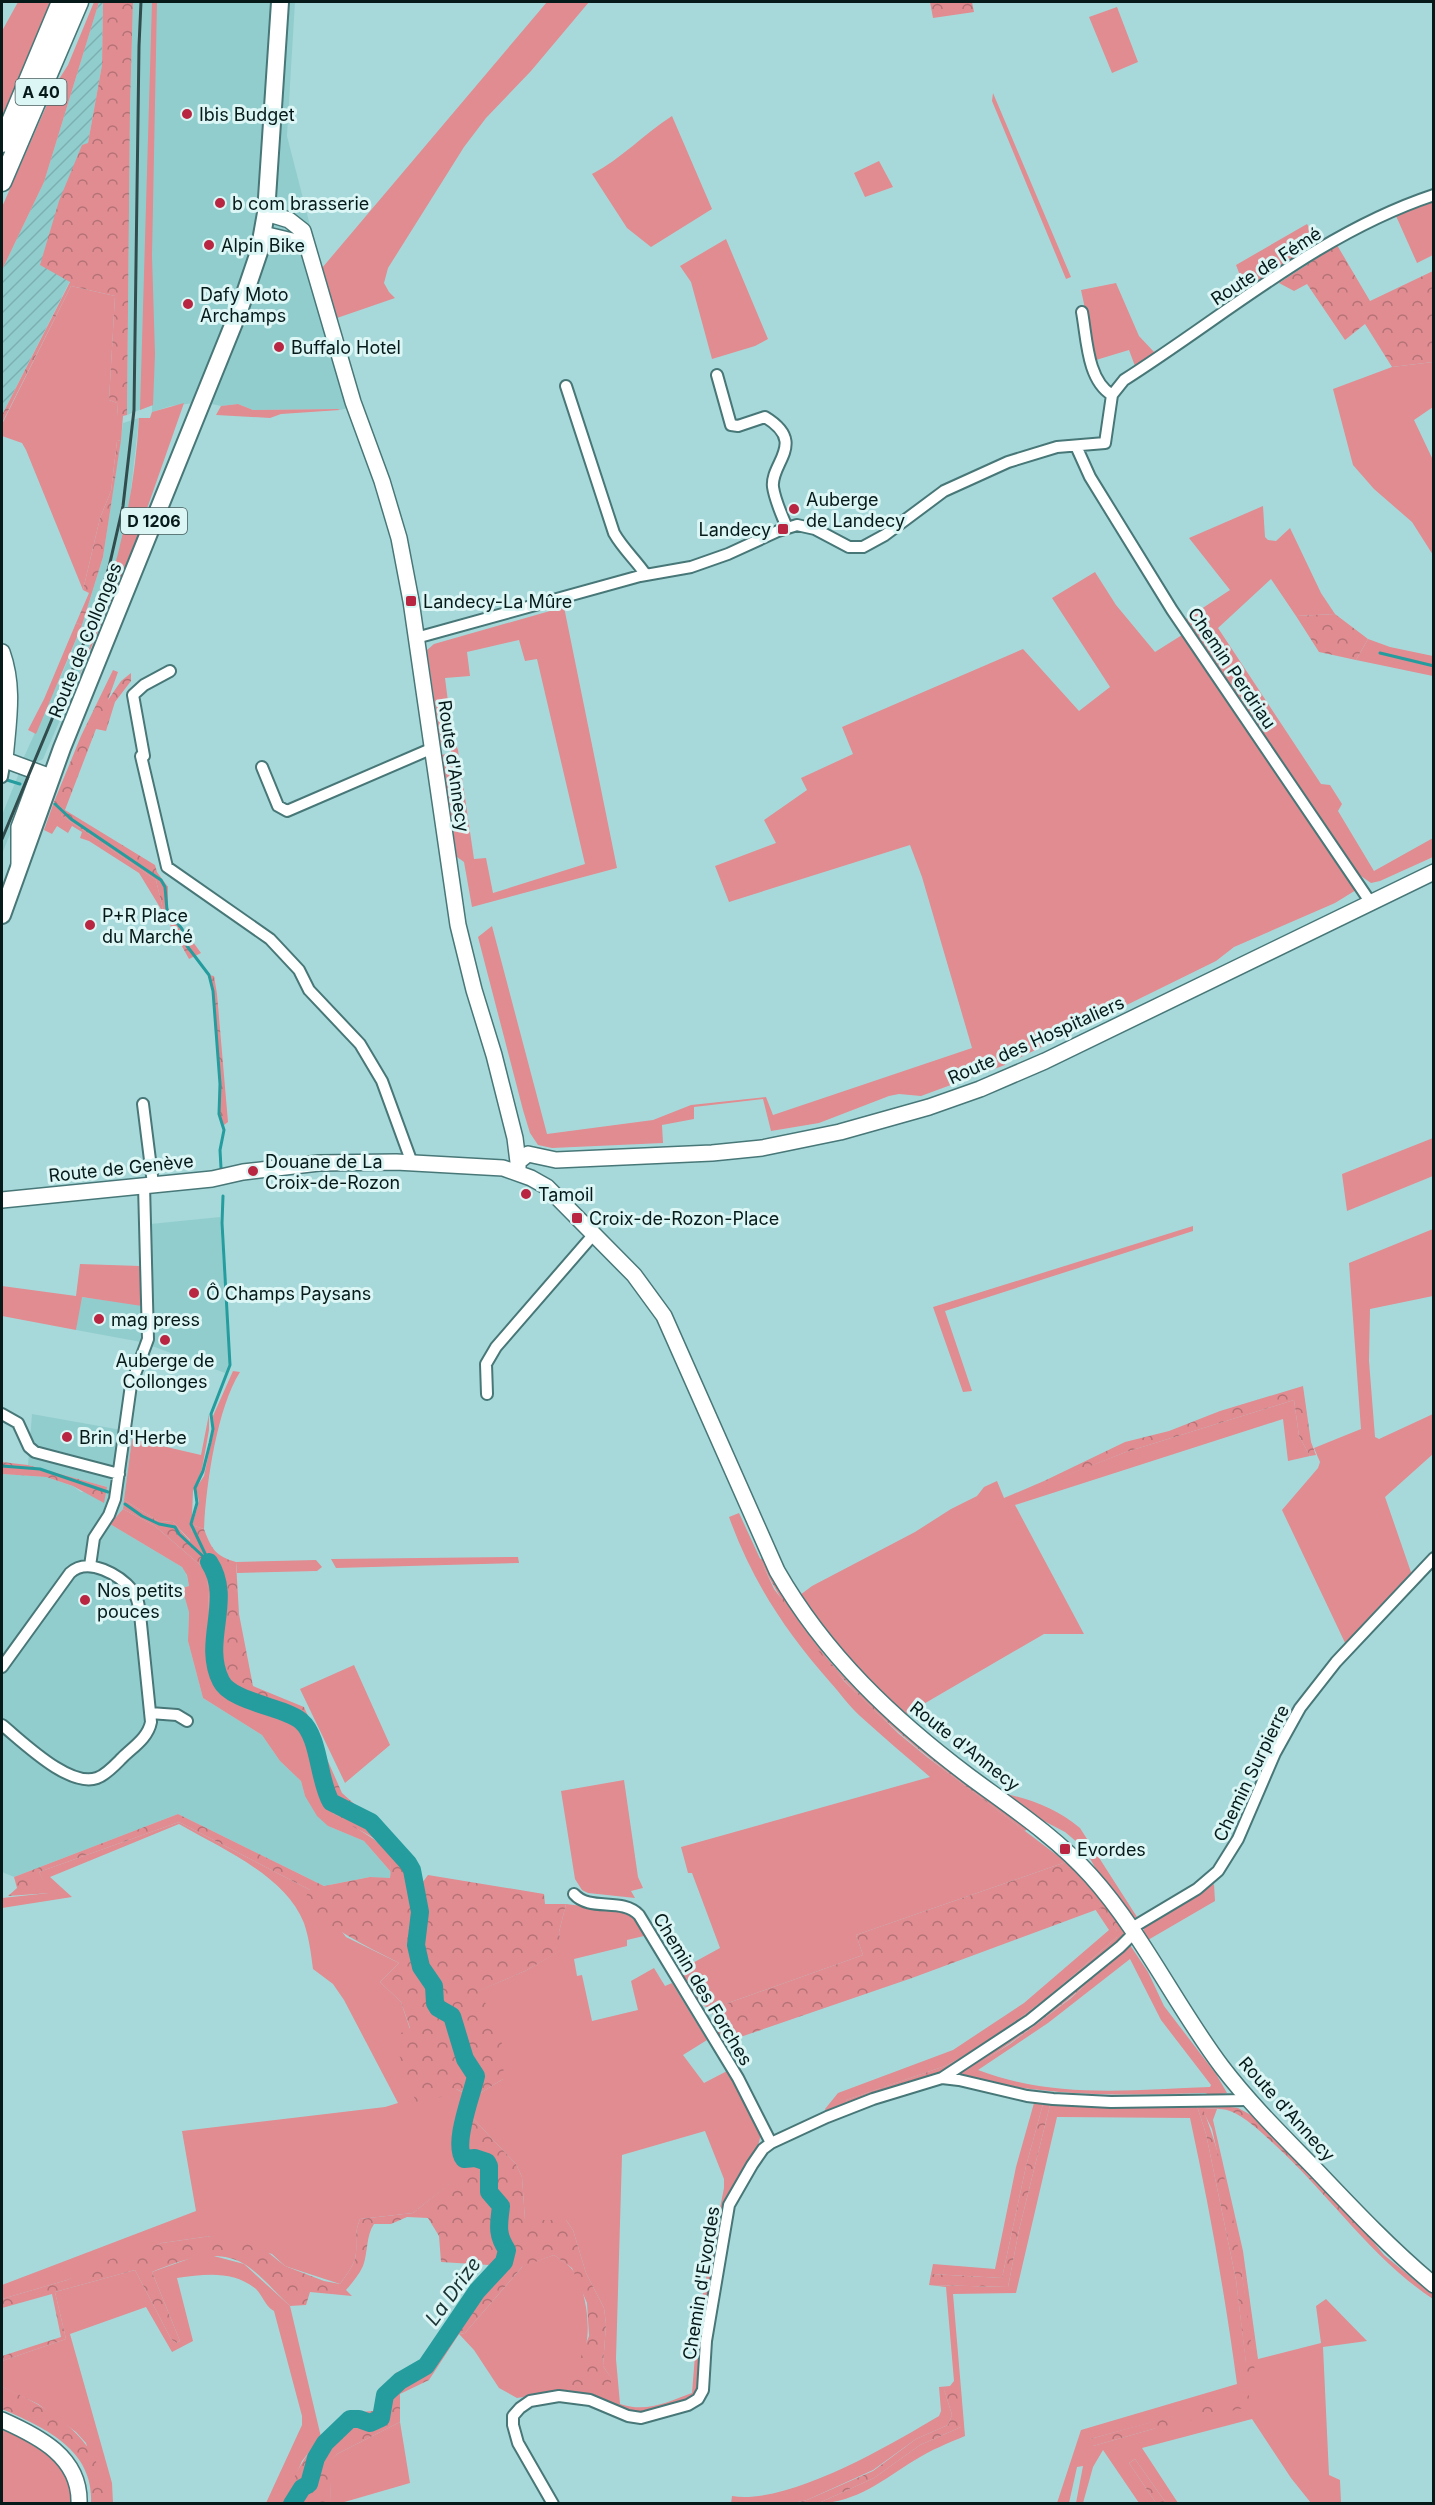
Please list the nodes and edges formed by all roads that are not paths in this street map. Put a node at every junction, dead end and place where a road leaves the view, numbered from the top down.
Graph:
1 (61, 2) edge
2 (79, 2) edge
3 (280, 2) edge
4 (2, 143) edge
5 (2, 182) edge
6 (1434, 195) edge
7 (266, 213) junction
8 (263, 234) junction
9 (305, 244) junction
10 (1083, 312) dead end
11 (717, 375) dead end
12 (566, 386) dead end
13 (1112, 395) junction
14 (1076, 446) junction
15 (786, 528) junction
16 (646, 575) junction
17 (416, 638) junction
18 (2, 652) edge
19 (170, 671) dead end
20 (433, 748) junction
21 (5, 760) junction
22 (262, 767) dead end
23 (45, 775) junction
24 (2, 777) edge
25 (19, 866) junction
26 (1434, 872) edge
27 (1371, 903) junction
28 (2, 915) edge
29 (143, 1104) dead end
30 (412, 1163) junction
31 (527, 1166) junction
32 (149, 1185) junction
33 (2, 1200) edge
34 (594, 1234) junction
35 (487, 1394) dead end
36 (2, 1414) edge
37 (119, 1474) junction
38 (1434, 1558) edge
39 (90, 1566) junction
40 (2, 1667) edge
41 (150, 1713) junction
42 (187, 1721) dead end
43 (5, 1728) edge
44 (574, 1894) dead end
45 (1132, 1932) junction
46 (942, 2078) junction
47 (1249, 2100) junction
48 (771, 2143) junction
49 (1434, 2285) edge
50 (2, 2420) edge
51 (79, 2504) edge
52 (553, 2504) edge

1 - 4 highway, A 40
2 - 5 highway, A 40
3 - 7 main road, Route de Collonges / D 1206
6 - 13 street, Route de Fémé
7 - 8 main road, Route de Collonges / D 1206
7 - 9 street, Route d'Annecy
8 - 9 street
8 - 23 main road, Route de Collonges / D 1206
9 - 17 street, Route d'Annecy
10 - 13 street
11 - 15 street
12 - 16 street
13 - 14 street
14 - 15 street
14 - 27 street, Chemin Perdriau
15 - 16 street
16 - 17 street
17 - 20 street, Route d'Annecy
18 - 21 street
19 - 30 street
20 - 22 street
20 - 31 street, Route d'Annecy
21 - 23 street
21 - 24 street
23 - 25 main road, Route de Collonges / D 1206
23 - 25 street
25 - 28 main road, D 1206
26 - 27 street, Route des Hospitaliers
27 - 31 street, Route des Hospitaliers
29 - 32 street
30 - 31 street, Route de Genève
30 - 32 street, Route de Genève
31 - 34 street, Route d'Annecy
32 - 33 street, Route de Genève
32 - 37 street
34 - 35 street
34 - 45 street, Route d'Annecy
36 - 37 street
37 - 39 street
38 - 45 street, Chemin Surpierre
39 - 40 street
39 - 41 street
41 - 42 street
41 - 43 street
44 - 48 street, Chemin des Forches
45 - 46 street, Chemin d'Evordes
45 - 47 street, Route d'Annecy
46 - 47 street, Chemin d'Evordes
46 - 48 street, Chemin d'Evordes
47 - 49 street, Route d'Annecy
48 - 52 street, Chemin d'Evordes
50 - 51 street

